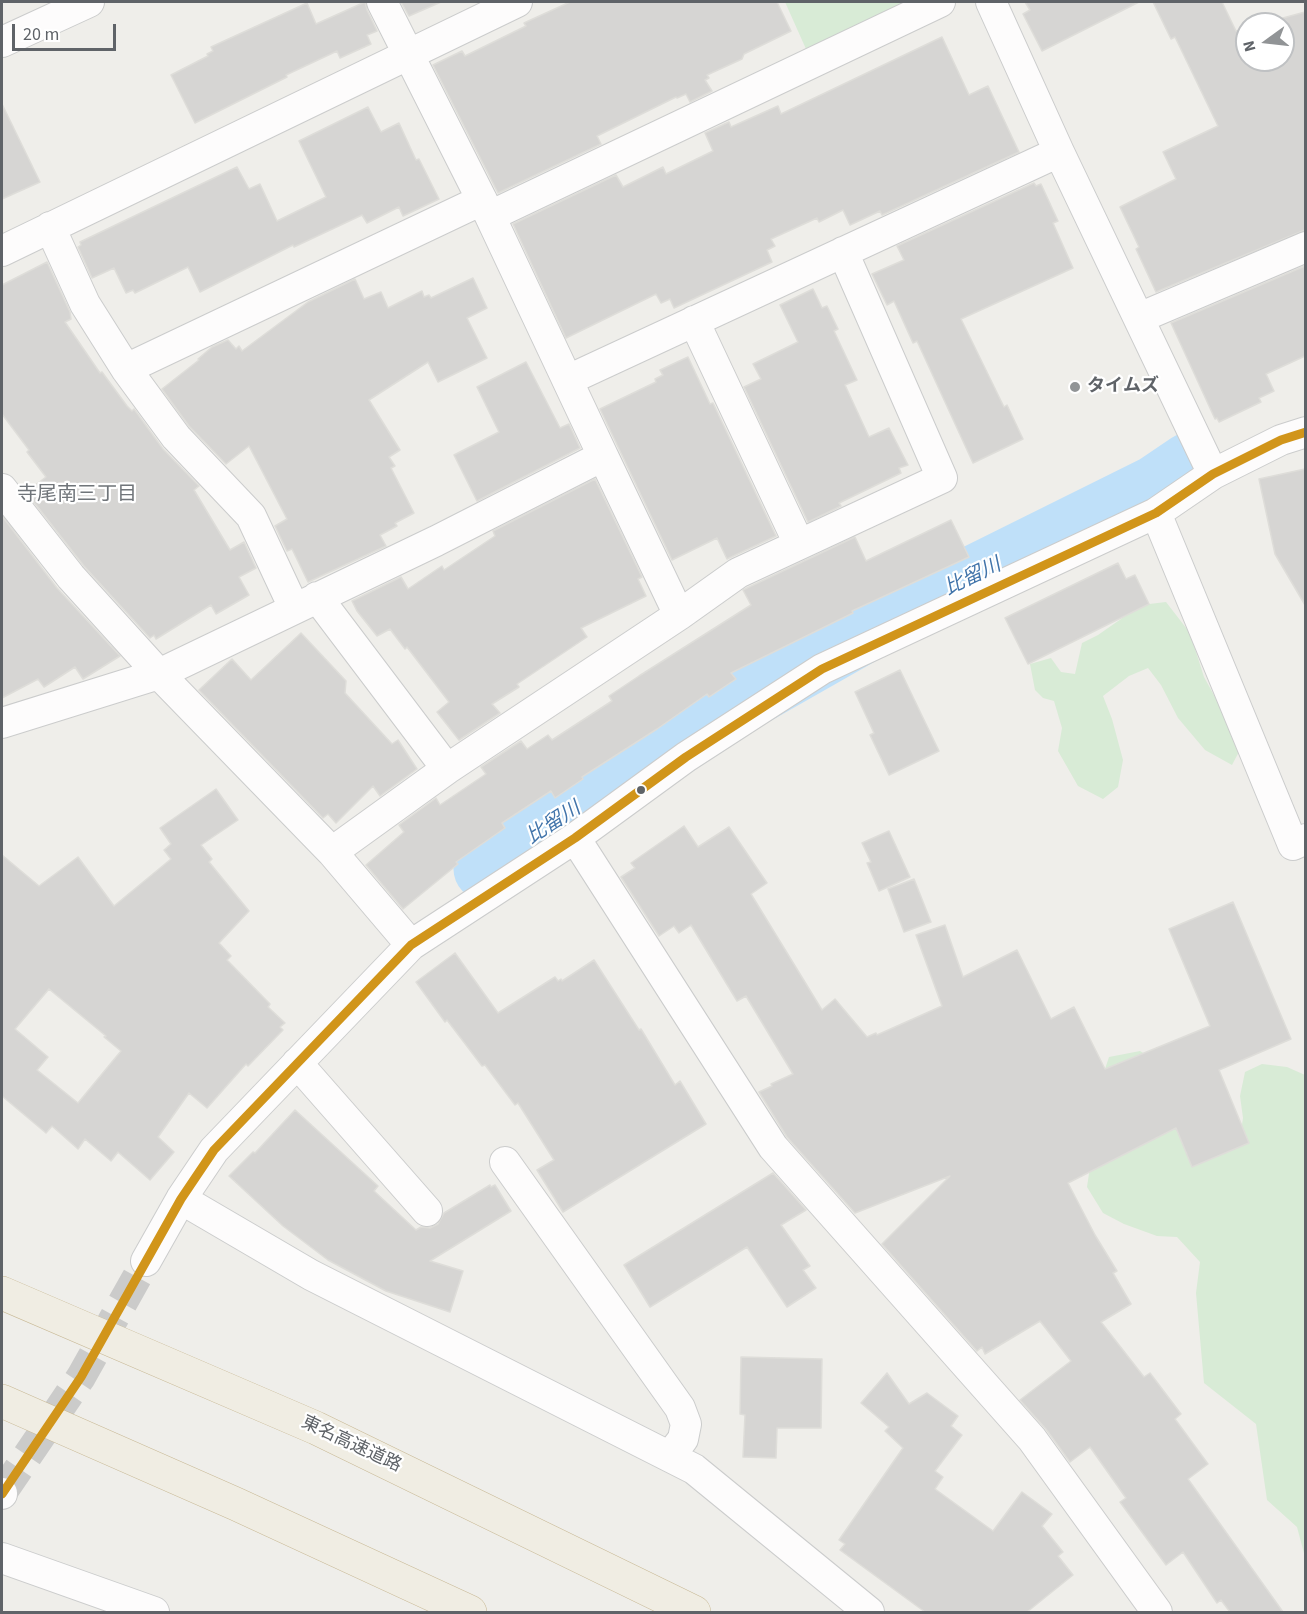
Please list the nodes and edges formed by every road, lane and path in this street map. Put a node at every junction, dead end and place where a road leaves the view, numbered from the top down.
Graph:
1 (89, 2) edge
2 (382, 2) edge
3 (517, 2) edge
4 (940, 2) edge
5 (991, 2) edge
6 (2, 42) edge
7 (408, 53) junction
8 (1059, 152) junction
9 (486, 208) junction
10 (50, 227) junction
11 (1305, 247) edge
12 (2, 251) edge
13 (843, 252) junction
14 (1138, 318) junction
15 (694, 321) junction
16 (126, 369) junction
17 (568, 380) junction
18 (1305, 432) edge
19 (603, 456) junction
20 (1213, 474) junction
21 (2, 489) edge
22 (1156, 513) junction
23 (799, 544) junction
24 (306, 603) junction
25 (679, 615) junction
26 (159, 674) junction
27 (2, 723) edge
28 (447, 768) junction
29 (575, 838) junction
30 (1305, 839) edge
31 (332, 852) junction
32 (411, 945) junction
33 (297, 1063) junction
34 (505, 1162) dead end
35 (181, 1199) junction
36 (427, 1211) dead end
37 (146, 1260) tunnel mouth
38 (2, 1293) edge
39 (2, 1401) edge
40 (670, 1456) junction
41 (2, 1558) edge
42 (154, 1612) edge
43 (470, 1612) edge
44 (694, 1612) edge
45 (869, 1612) edge
46 (1157, 1612) edge

1 - 6 street
2 - 7 street
3 - 7 street
4 - 9 street
5 - 8 street
7 - 9 street
7 - 10 street
8 - 13 street
8 - 14 street
9 - 16 street
9 - 17 street
10 - 12 street
10 - 16 street
11 - 14 street
13 - 15 street
13 - 23 street
14 - 20 street
15 - 17 street
15 - 23 street
16 - 24 street
17 - 19 street
18 - 20 street
19 - 24 street
19 - 25 street
20 - 22 street
21 - 26 street
22 - 29 street
22 - 30 street
23 - 25 street
24 - 26 street
24 - 28 street
25 - 28 street
26 - 27 street
26 - 31 street
28 - 31 street
29 - 32 street
29 - 46 street
31 - 32 street
32 - 33 street
33 - 35 street
33 - 36 street
34 - 40 street
35 - 37 street
35 - 40 street
38 - 44 highway, 東名高速道路
39 - 43 highway
40 - 45 street
41 - 42 street

